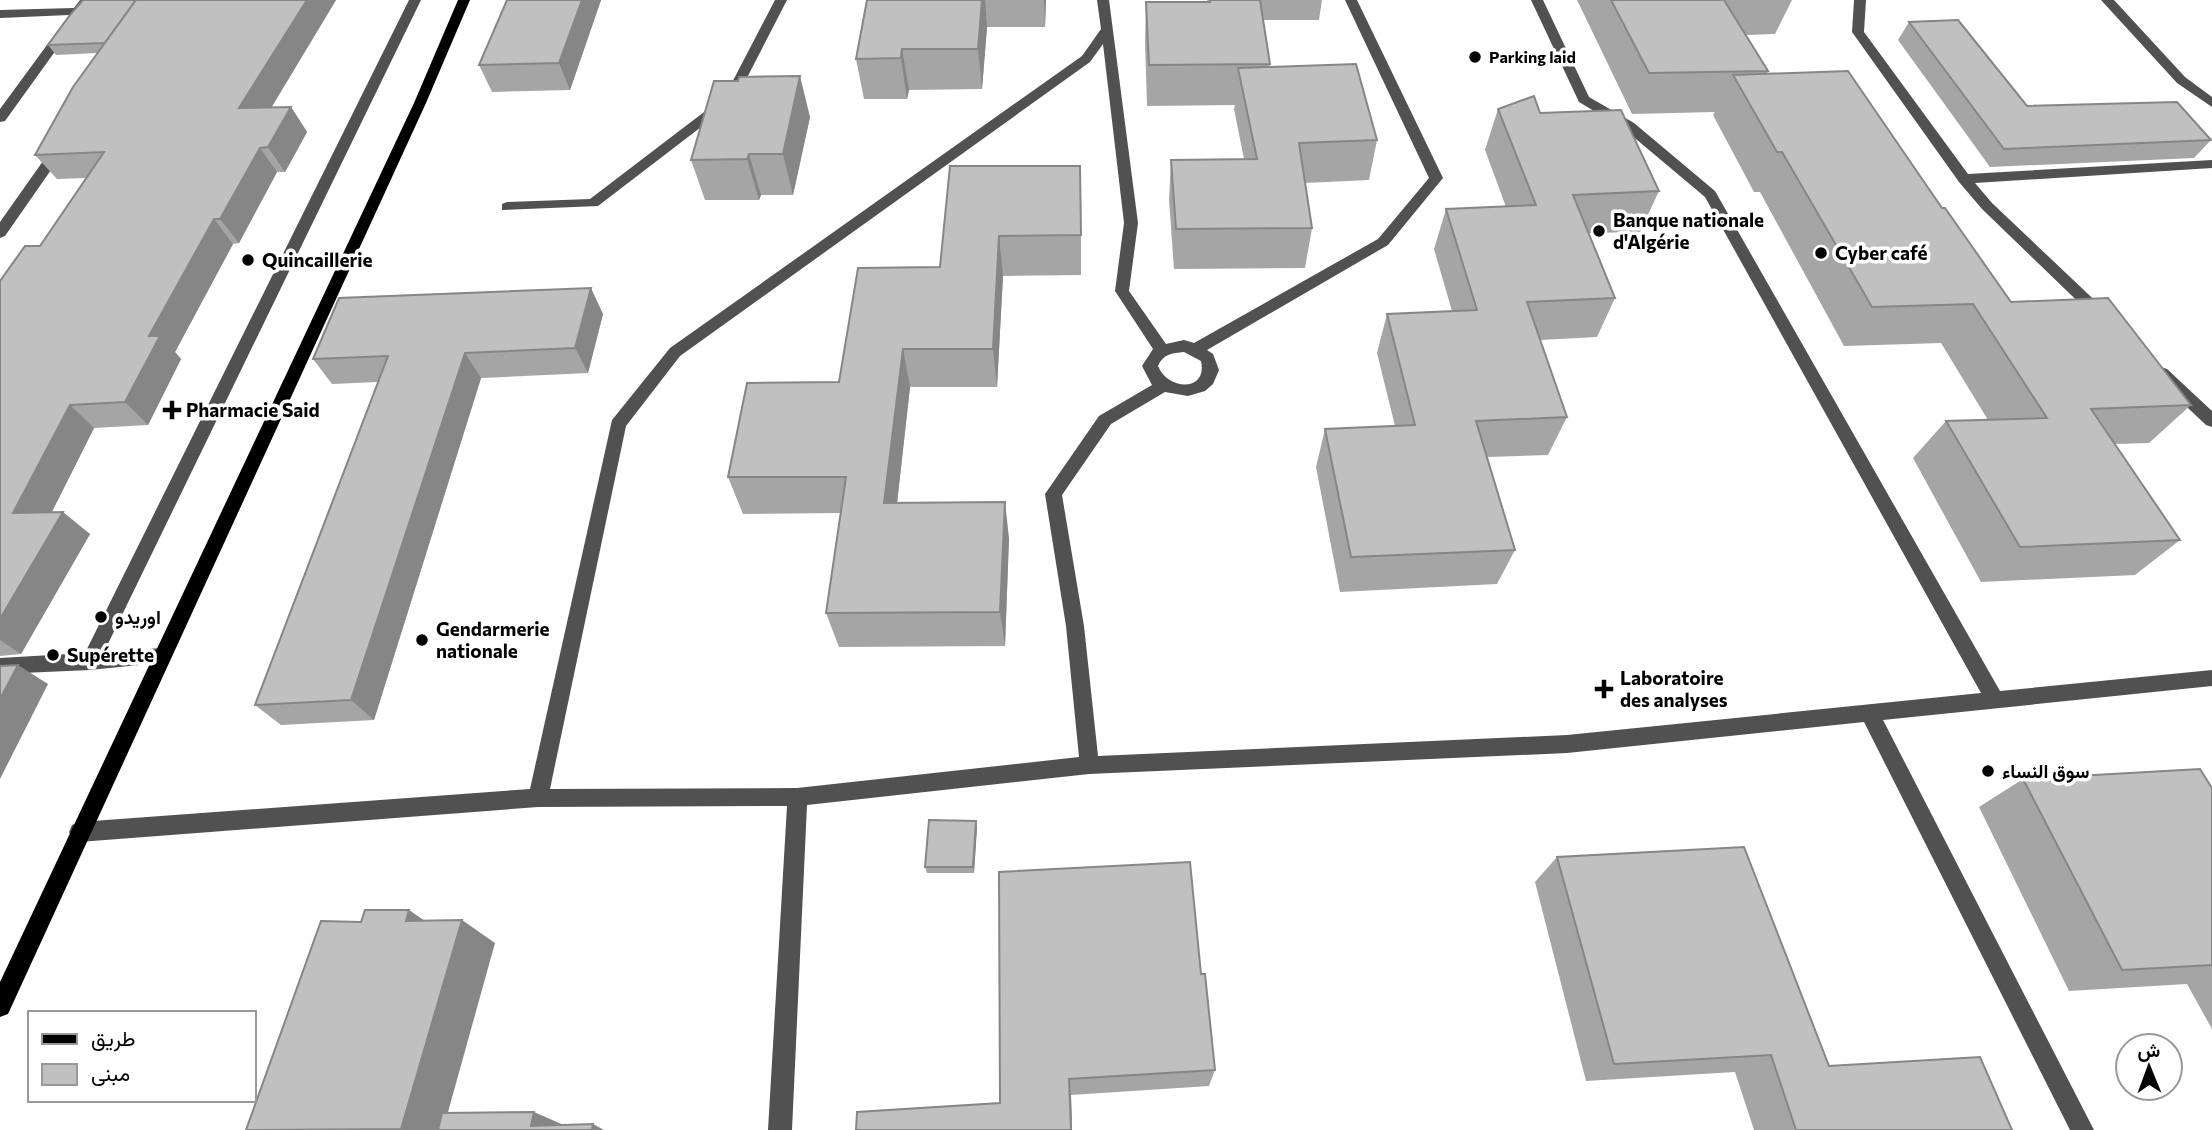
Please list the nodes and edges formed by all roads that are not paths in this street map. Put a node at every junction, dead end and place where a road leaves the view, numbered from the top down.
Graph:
1 (86, 0) edge
2 (415, 0) edge
3 (464, 0) edge
4 (781, 0) edge
5 (1103, 0) edge
6 (1351, 0) edge
7 (1536, 0) edge
8 (1860, 0) edge
9 (2107, 0) edge
10 (78, 11) junction
11 (0, 13) edge
12 (1107, 29) junction
13 (2212, 103) edge
14 (0, 118) edge
15 (69, 133) edge
16 (2212, 164) edge
17 (1964, 179) junction
18 (507, 207) dead end
19 (0, 233) edge
20 (2116, 330) edge
21 (1196, 349) junction
22 (1162, 350) junction
23 (2155, 366) edge
24 (1163, 386) junction
25 (2212, 421) edge
26 (162, 656) junction
27 (90, 662) junction
28 (0, 666) edge
29 (2212, 678) edge
30 (1995, 700) junction
31 (1870, 714) junction
32 (1089, 765) junction
33 (797, 797) junction
34 (538, 798) junction
35 (79, 832) junction
36 (0, 1006) edge
37 (780, 1130) edge
38 (2082, 1130) edge

1 - 10 street
2 - 27 street
3 - 26 main road
4 - 18 street
5 - 12 street
6 - 21 street
7 - 30 street
8 - 17 street
9 - 13 street
10 - 11 street
10 - 14 street
12 - 22 street
12 - 34 street
15 - 19 street
16 - 17 street
17 - 20 street
21 - 22 street
21 - 24 street
22 - 24 street
23 - 25 street
24 - 32 street
26 - 27 street
26 - 35 main road
27 - 28 street
29 - 30 street
30 - 31 street
31 - 32 street
31 - 38 street
32 - 33 street
33 - 34 street
33 - 37 street
34 - 35 street
35 - 36 main road

